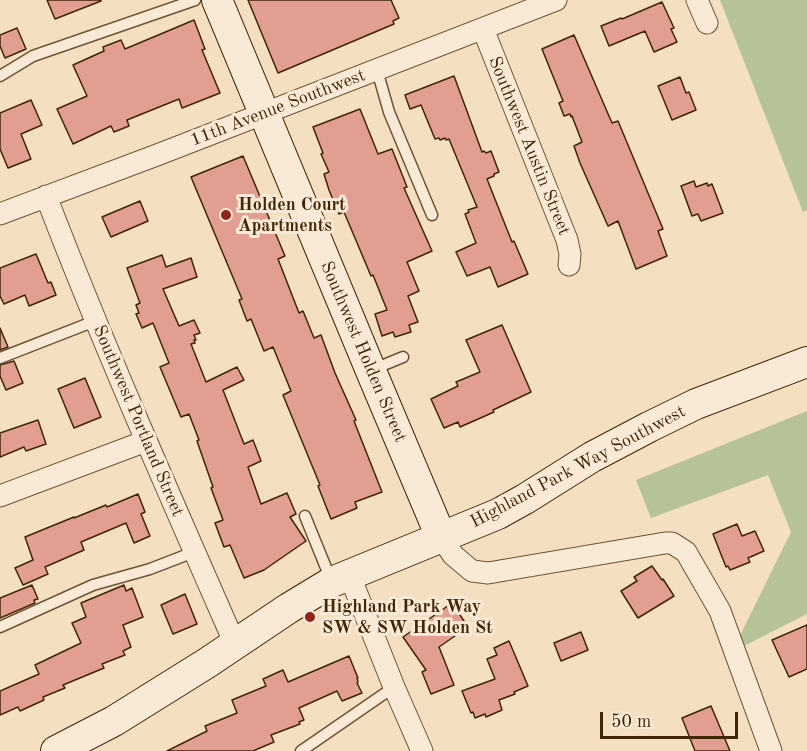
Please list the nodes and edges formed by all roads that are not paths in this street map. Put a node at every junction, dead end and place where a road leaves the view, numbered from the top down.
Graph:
1 (195, 0) edge
2 (217, 0) edge
3 (556, 0) edge
4 (697, 0) edge
5 (707, 24) dead end
6 (483, 29) junction
7 (376, 70) junction
8 (0, 76) edge
9 (264, 113) junction
10 (46, 196) junction
11 (0, 214) edge
12 (432, 215) dead end
13 (569, 265) dead end
14 (95, 321) junction
15 (404, 357) dead end
16 (0, 358) edge
17 (807, 362) edge
18 (370, 371) junction
19 (146, 441) junction
20 (0, 496) edge
21 (305, 516) dead end
22 (441, 537) junction
23 (194, 552) junction
24 (341, 578) junction
25 (0, 627) edge
26 (235, 644) junction
27 (394, 687) junction
28 (56, 751) edge
29 (300, 751) edge
30 (422, 751) edge
31 (771, 751) edge

1 - 8 lane
2 - 9 street, Southwest Holden Street
3 - 6 street, 11th Avenue Southwest
4 - 5 street
6 - 7 street, 11th Avenue Southwest
6 - 13 street, Southwest Austin Street
7 - 9 street, 11th Avenue Southwest
7 - 12 lane
9 - 10 street, 11th Avenue Southwest
9 - 18 street, Southwest Holden Street
10 - 11 street, 11th Avenue Southwest
10 - 14 street, Southwest Portland Street
14 - 16 lane
14 - 19 street, Southwest Portland Street
15 - 18 lane
17 - 22 street, Highland Park Way Southwest
18 - 22 street, Southwest Holden Street
19 - 20 street
19 - 23 street, Southwest Portland Street
21 - 24 lane
22 - 24 street, Highland Park Way Southwest
22 - 31 street
23 - 25 lane
23 - 26 street, Southwest Portland Street
24 - 26 street, Highland Park Way Southwest
24 - 27 street
26 - 28 street, Highland Park Way Southwest
27 - 29 lane
27 - 30 street

